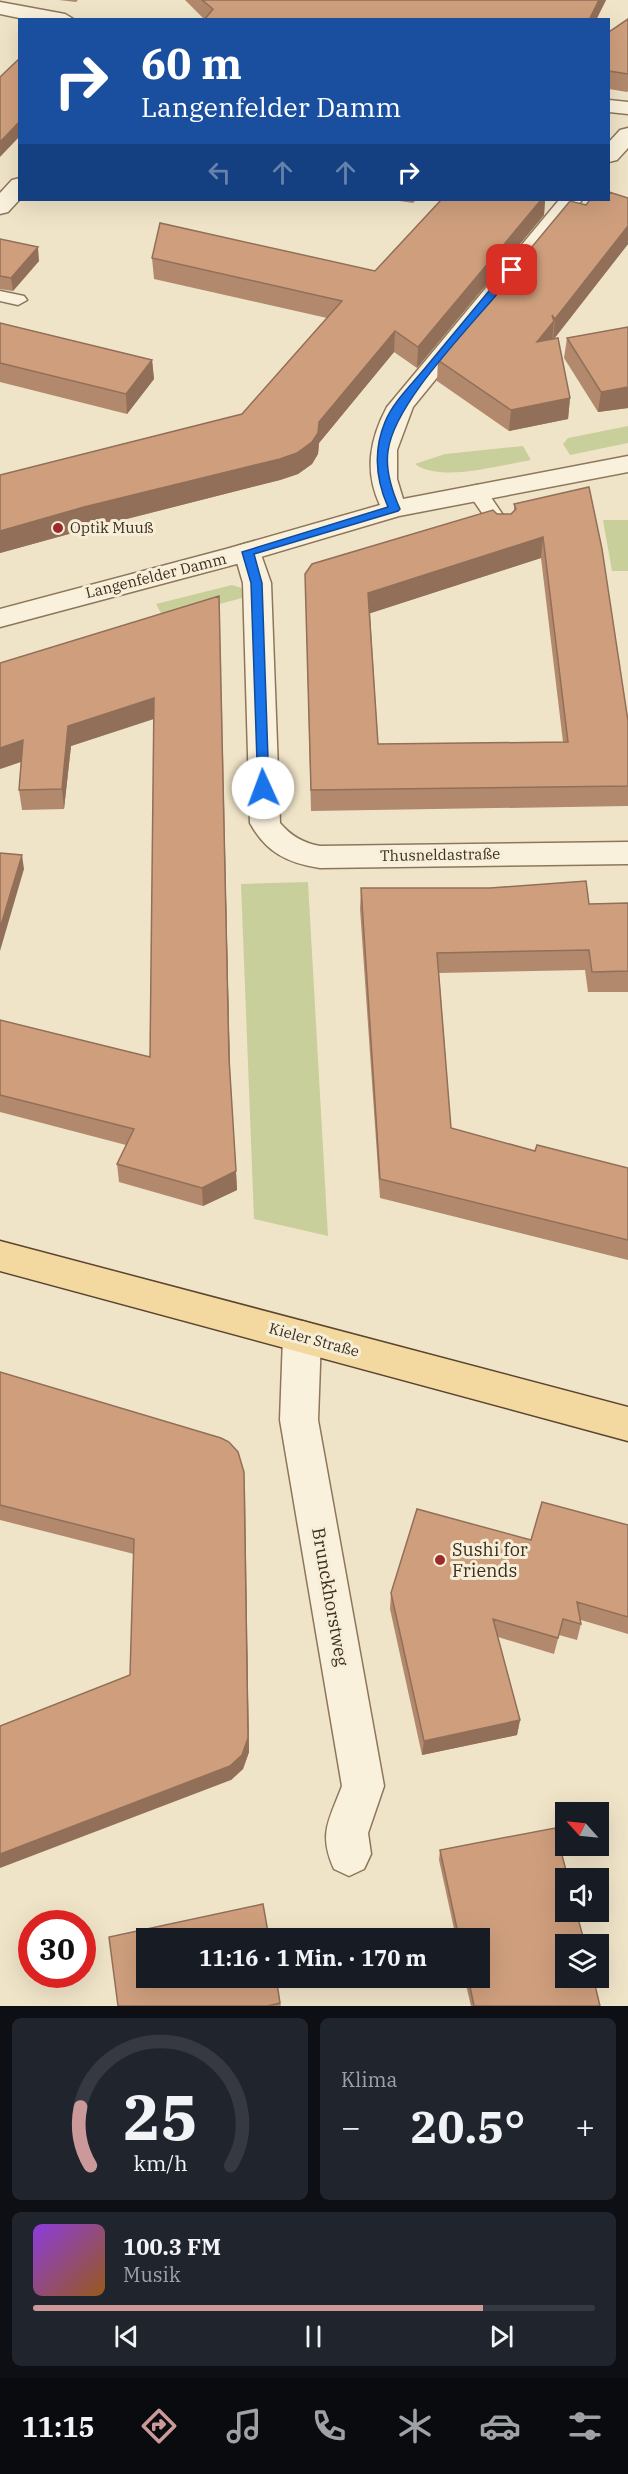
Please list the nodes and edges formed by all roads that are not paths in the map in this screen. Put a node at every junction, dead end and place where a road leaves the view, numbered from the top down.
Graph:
1 (0, 8) edge
2 (54, 18) edge
3 (610, 106) edge
4 (628, 108) edge
5 (628, 135) edge
6 (610, 154) edge
7 (18, 186) edge
8 (570, 201) edge
9 (0, 207) edge
10 (0, 296) edge
11 (18, 300) dead end
12 (628, 464) edge
13 (477, 491) junction
14 (394, 509) junction
15 (502, 528) edge
16 (248, 552) junction
17 (0, 618) edge
18 (628, 853) edge
19 (0, 1256) edge
20 (302, 1337) junction
21 (628, 1424) edge
22 (349, 1854) dead end

1 - 2 street
3 - 4 street
5 - 6 street
7 - 9 street
8 - 14 street
10 - 11 lane
12 - 13 street, Langenfelder Damm
13 - 14 street, Langenfelder Damm
13 - 15 lane
14 - 16 street, Langenfelder Damm
16 - 17 street, Langenfelder Damm
16 - 18 street, Thusneldastraße
19 - 20 main road, Kieler Straße
20 - 21 main road, Kieler Straße
20 - 22 street, Brunckhorstweg

